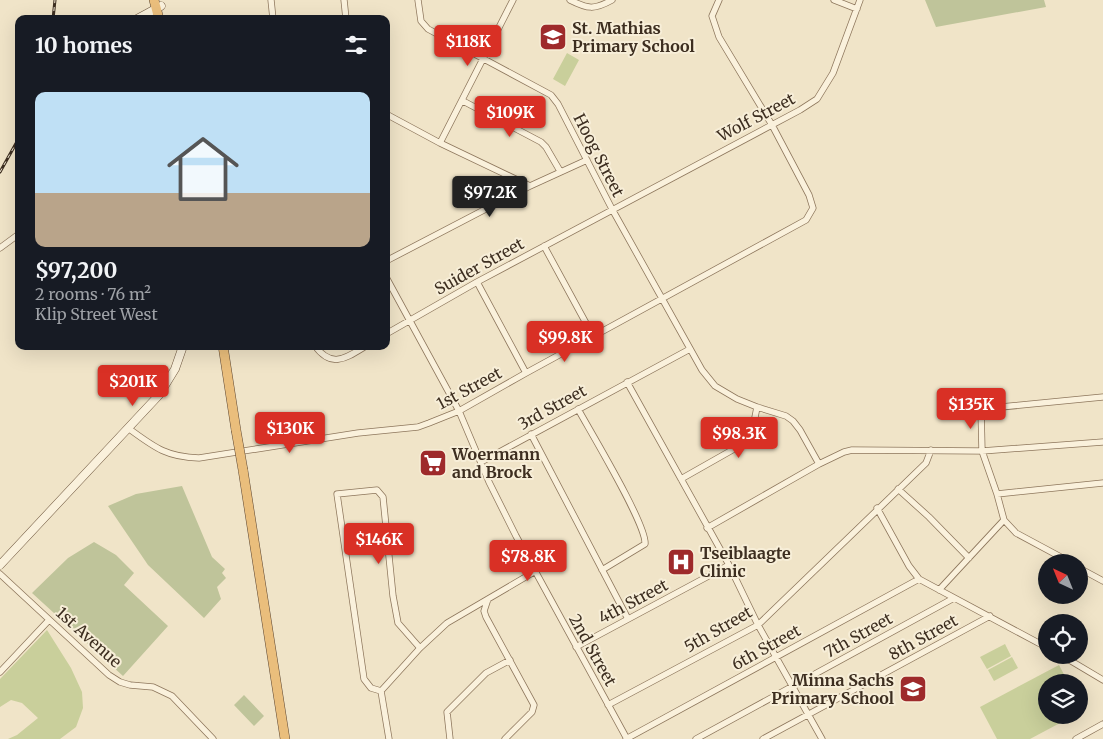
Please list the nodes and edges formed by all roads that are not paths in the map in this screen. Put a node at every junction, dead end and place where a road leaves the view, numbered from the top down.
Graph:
1 (271, 0) edge
2 (344, 0) edge
3 (418, 0) edge
4 (513, 0) edge
5 (570, 0) edge
6 (612, 0) edge
7 (719, 0) edge
8 (834, 0) edge
9 (860, 0) edge
10 (158, 3) edge
11 (857, 9) junction
12 (142, 15) edge
13 (163, 15) edge
14 (273, 15) edge
15 (346, 15) edge
16 (484, 58) junction
17 (463, 101) junction
18 (390, 116) edge
19 (772, 125) junction
20 (440, 143) junction
21 (587, 160) junction
22 (560, 171) junction
23 (530, 186) junction
24 (612, 209) junction
25 (15, 237) edge
26 (544, 246) junction
27 (0, 248) edge
28 (390, 259) edge
29 (477, 282) junction
30 (390, 285) edge
31 (662, 299) junction
32 (410, 319) junction
33 (390, 332) edge
34 (593, 336) junction
35 (182, 350) edge
36 (224, 350) edge
37 (319, 350) edge
38 (359, 350) edge
39 (690, 350) junction
40 (526, 372) junction
41 (627, 382) junction
42 (1103, 398) edge
43 (757, 407) junction
44 (578, 409) junction
45 (458, 411) junction
46 (128, 428) junction
47 (531, 434) junction
48 (1103, 442) edge
49 (931, 450) junction
50 (982, 451) junction
51 (480, 462) junction
52 (819, 464) junction
53 (681, 479) junction
54 (1103, 483) edge
55 (898, 489) junction
56 (997, 494) junction
57 (877, 508) junction
58 (1004, 520) junction
59 (708, 528) junction
60 (1055, 554) edge
61 (969, 558) junction
62 (0, 565) edge
63 (729, 565) junction
64 (602, 570) junction
65 (534, 572) junction
66 (1088, 573) edge
67 (0, 574) edge
68 (919, 579) junction
69 (1103, 581) edge
70 (939, 590) junction
71 (488, 598) junction
72 (954, 598) junction
73 (990, 616) junction
74 (628, 619) junction
75 (50, 620) junction
76 (758, 625) junction
77 (1038, 643) edge
78 (576, 647) junction
79 (420, 648) junction
80 (777, 658) junction
81 (510, 660) junction
82 (1076, 664) edge
83 (0, 672) edge
84 (1103, 680) edge
85 (793, 687) junction
86 (380, 691) junction
87 (608, 705) junction
88 (808, 715) junction
89 (1102, 726) edge
90 (213, 739) edge
91 (285, 739) edge
92 (389, 739) edge
93 (450, 739) edge
94 (505, 739) edge
95 (626, 739) edge
96 (696, 739) edge
97 (764, 739) edge
98 (822, 739) edge
99 (1076, 739) edge

1 - 14 street
2 - 15 street
3 - 16 street, Hoog Street
4 - 16 street
5 - 6 street
7 - 19 street, 1st Street
8 - 11 street
9 - 11 street, Wolf Street
10 - 12 main road
10 - 13 highway
11 - 19 street, Wolf Street
16 - 17 street
16 - 21 street, Hoog Street
17 - 20 street
17 - 22 street
18 - 20 street
19 - 24 street, Wolf Street
19 - 31 street, 1st Street
20 - 23 street
21 - 22 street
21 - 24 street, Hoog Street
22 - 23 street
23 - 28 street
24 - 26 street, Suider Street
24 - 31 street, Hoog Street
25 - 27 street
26 - 29 street, Suider Street
26 - 34 street
29 - 32 street, Suider Street
29 - 40 street
30 - 32 street, 2nd Street
31 - 34 street, 1st Street
31 - 39 street, Hoog Street
32 - 33 street, Suider Street
32 - 45 street, 2nd Street
34 - 40 street, 1st Street
35 - 46 main road
36 - 91 highway, bridge
37 - 38 street
39 - 41 street, 3rd Street
39 - 43 street, Hoog Street
40 - 45 street, 1st Street
41 - 44 street, 3rd Street
41 - 53 street
42 - 50 street
43 - 52 street, Hoog Street
43 - 53 street
44 - 47 street, 3rd Street
44 - 64 street
45 - 46 street, 1st Street
45 - 51 street, 2nd Street
46 - 62 main road
47 - 51 street, 3rd Street
47 - 64 street
48 - 50 street
49 - 50 street
49 - 52 street
49 - 55 street, 5th Street
50 - 56 street
51 - 65 street, 2nd Street
52 - 59 street
53 - 59 street
54 - 56 street
55 - 57 street, 5th Street
55 - 61 street
56 - 58 street
57 - 68 street
57 - 76 street, 5th Street
58 - 60 street
58 - 61 street
59 - 63 street
61 - 70 street
63 - 74 street, 4th Street
63 - 76 street
64 - 74 street
65 - 71 street
65 - 78 street, 2nd Street
66 - 69 street
67 - 75 street, 1st Avenue
68 - 70 street
68 - 80 street, 6th Street
70 - 72 street
71 - 79 street
71 - 81 street
72 - 73 street
72 - 85 street, 7th Street
73 - 77 street
73 - 88 street, 8th Street
74 - 78 street, 4th Street
75 - 83 street
75 - 90 street, 1st Avenue
76 - 80 street
76 - 87 street, 5th Street
78 - 87 street, 2nd Street
79 - 86 street
79 - 86 street
80 - 85 street
80 - 95 street, 6th Street
81 - 93 street
81 - 94 street
82 - 84 street
85 - 88 street
85 - 96 street, 7th Street
86 - 92 street
87 - 95 street, 2nd Street
88 - 97 street, 8th Street
88 - 98 street
89 - 99 street

